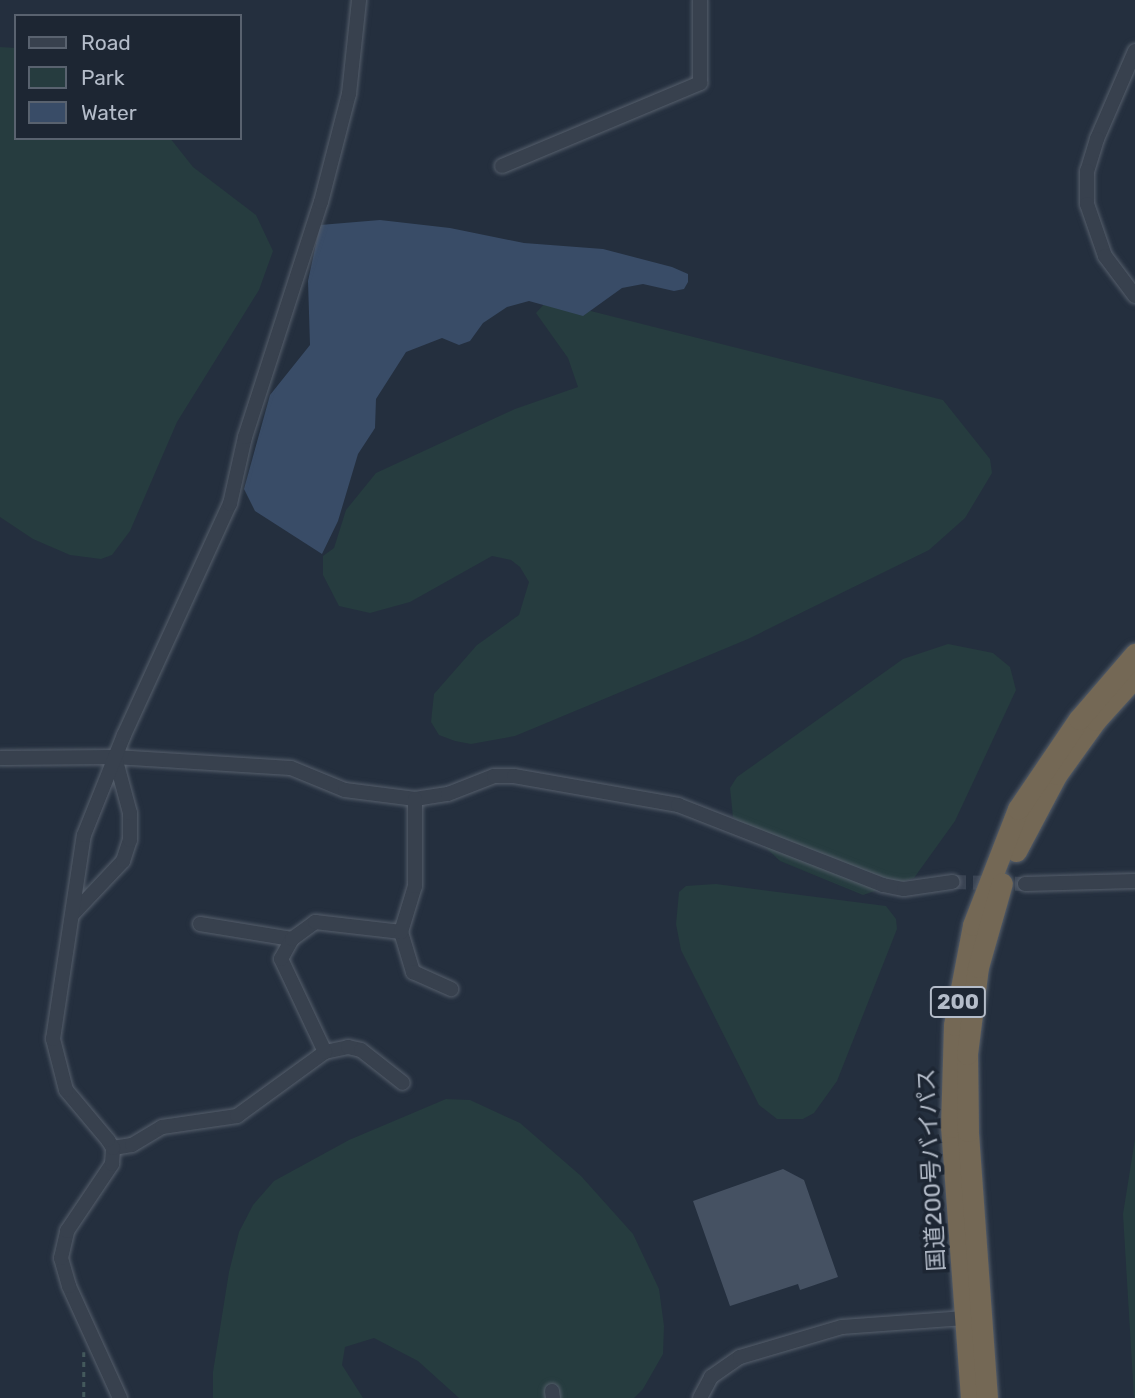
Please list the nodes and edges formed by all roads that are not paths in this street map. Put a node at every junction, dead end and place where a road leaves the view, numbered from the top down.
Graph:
1 (359, 0) edge
2 (700, 0) edge
3 (1135, 51) edge
4 (502, 166) dead end
5 (1135, 296) edge
6 (1135, 654) edge
7 (1135, 677) edge
8 (115, 757) junction
9 (0, 758) edge
10 (415, 799) junction
11 (1135, 881) edge
12 (952, 882) tunnel mouth
13 (1025, 884) tunnel mouth
14 (72, 915) junction
15 (200, 924) dead end
16 (401, 932) junction
17 (292, 939) junction
18 (452, 989) dead end
19 (325, 1052) junction
20 (403, 1083) dead end
21 (113, 1148) junction
22 (965, 1318) junction
23 (120, 1398) edge
24 (700, 1398) edge
25 (971, 1398) edge
26 (987, 1398) edge

1 - 8 street
2 - 4 street
3 - 5 street
6 - 22 highway, 国道200号バイパス / 200
7 - 26 highway, 200
8 - 9 street
8 - 10 street
8 - 14 street
8 - 14 street
10 - 12 street
10 - 16 street
11 - 13 street
14 - 21 street
15 - 17 street
16 - 17 street
16 - 18 street
17 - 19 street
19 - 20 street
19 - 21 street
21 - 23 street
22 - 24 street
22 - 25 highway, 国道200号バイパス / 200

